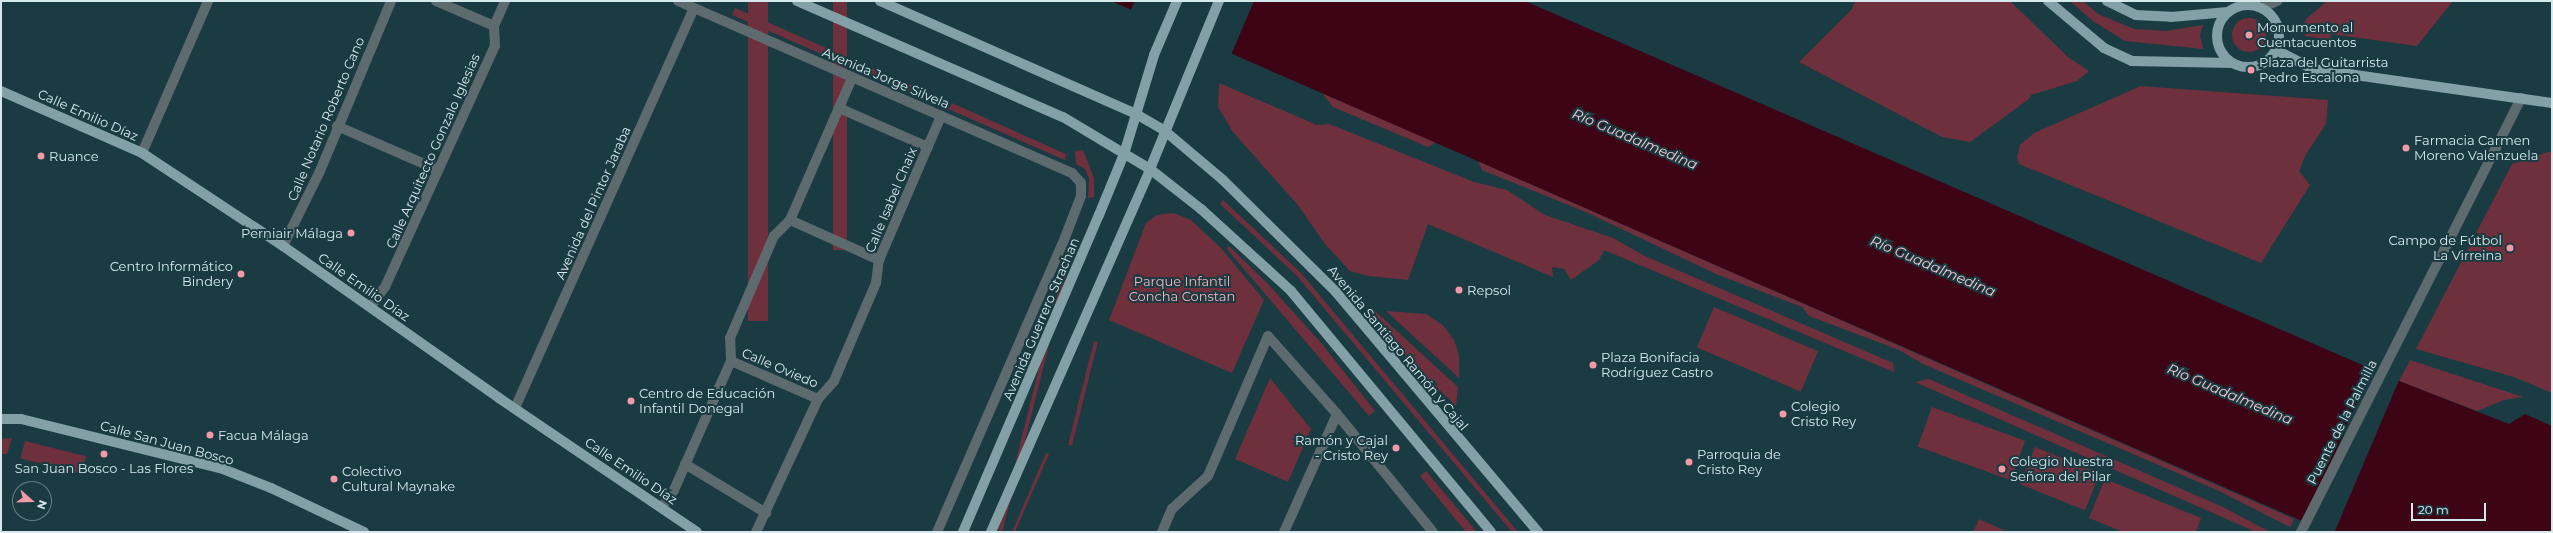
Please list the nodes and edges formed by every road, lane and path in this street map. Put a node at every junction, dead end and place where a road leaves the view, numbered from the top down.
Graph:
1 (208, 1) edge
2 (391, 1) edge
3 (436, 1) edge
4 (505, 1) edge
5 (678, 1) edge
6 (797, 1) edge
7 (880, 1) edge
8 (1177, 1) edge
9 (1219, 1) edge
10 (2048, 1) edge
11 (2107, 1) edge
12 (2277, 1) edge
13 (694, 8) junction
14 (2262, 8) junction
15 (2228, 12) junction
16 (494, 26) junction
17 (2276, 50) junction
18 (2232, 63) junction
19 (852, 78) junction
20 (1, 92) edge
21 (2521, 98) junction
22 (2552, 103) edge
23 (839, 108) junction
24 (1136, 114) junction
25 (941, 116) junction
26 (337, 126) junction
27 (1165, 131) junction
28 (928, 147) junction
29 (142, 153) junction
30 (1124, 154) junction
31 (1150, 169) junction
32 (438, 170) junction
33 (1081, 183) joint
34 (790, 220) junction
35 (283, 246) junction
36 (879, 260) junction
37 (371, 306) junction
38 (731, 361) junction
39 (818, 399) junction
40 (515, 408) junction
41 (1337, 414) junction
42 (1, 419) edge
43 (685, 464) junction
44 (662, 508) junction
45 (766, 512) junction
46 (364, 532) edge
47 (697, 532) edge
48 (756, 532) edge
49 (937, 532) edge
50 (963, 532) edge
51 (991, 532) edge
52 (1162, 532) edge
53 (1284, 532) edge
54 (1433, 532) edge
55 (1491, 532) edge
56 (1538, 532) edge
57 (2301, 532) edge

1 - 29 street
2 - 26 street, Calle Notario Roberto Cano
3 - 16 street
4 - 16 street, Calle Arquitecto Gonzalo Iglesias
5 - 13 street, Avenida Jorge Silvela
6 - 30 main road
7 - 24 main road
8 - 24 main road, Avenida Guerrero Strachan
9 - 27 main road
10 - 18 main road
11 - 15 main road
12 - 14 street
13 - 19 street, Avenida Jorge Silvela
13 - 40 street, Avenida del Pintor Jaraba
14 - 15 main road
14 - 17 main road
15 - 18 main road
16 - 32 street, Calle Arquitecto Gonzalo Iglesias
17 - 18 main road
17 - 21 main road
19 - 23 street
19 - 25 street, Avenida Jorge Silvela
20 - 29 main road, Calle Emilio Díaz
21 - 22 main road
21 - 57 street, Puente de la Palmilla
23 - 28 street
23 - 34 street
24 - 27 main road, Avenida Santiago Ramón y Cajal
24 - 30 main road, Avenida Guerrero Strachan
25 - 28 street, Calle Isabel Chaix
25 - 33 street, Avenida Jorge Silvela
26 - 32 street
26 - 35 street, Calle Notario Roberto Cano
27 - 31 main road
27 - 56 main road, Avenida Santiago Ramón y Cajal
28 - 36 street, Calle Isabel Chaix
29 - 35 main road, Calle Emilio Díaz
30 - 31 main road
30 - 50 main road, Avenida Guerrero Strachan
31 - 51 main road
31 - 55 main road
32 - 37 street, Calle Arquitecto Gonzalo Iglesias
33 - 49 street, Avenida Guerrero Strachan
34 - 36 street
34 - 38 street
35 - 37 main road, Calle Emilio Díaz
36 - 39 street, Calle Isabel Chaix
37 - 40 main road, Calle Emilio Díaz
38 - 39 street, Calle Oviedo
38 - 43 street
39 - 45 street, Calle Isabel Chaix
40 - 44 main road, Calle Emilio Díaz
41 - 52 street
41 - 53 street
41 - 54 street
42 - 46 main road, Calle San Juan Bosco
43 - 44 street
43 - 45 street
44 - 47 main road, Calle Emilio Díaz
45 - 48 street, Calle Isabel Chaix

